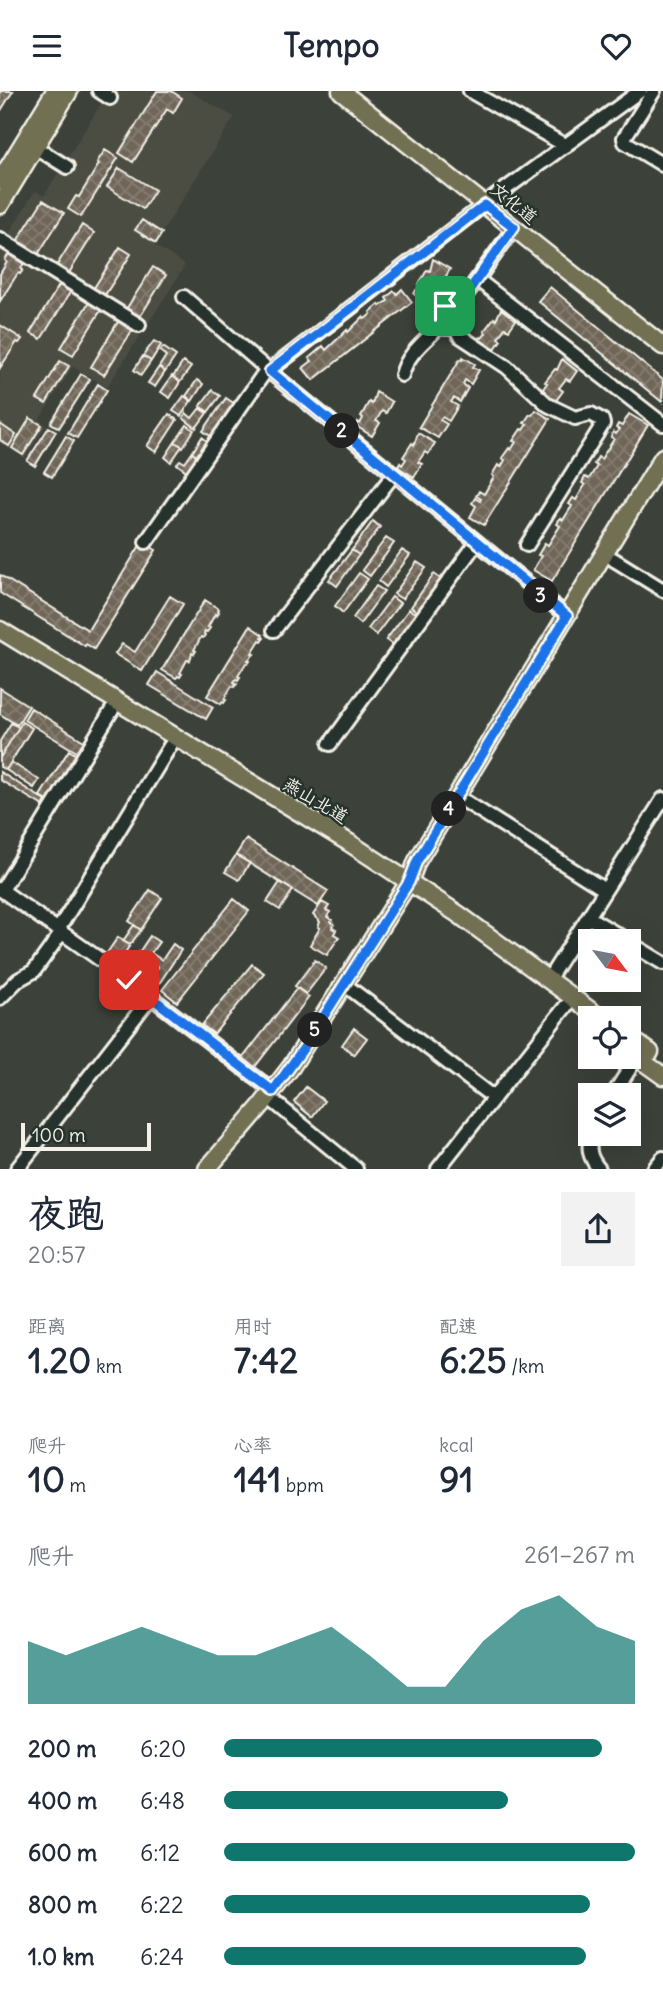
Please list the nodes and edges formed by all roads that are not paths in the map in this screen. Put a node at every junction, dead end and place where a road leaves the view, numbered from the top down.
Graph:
1 (55, 91) edge
2 (69, 91) edge
3 (341, 91) edge
4 (470, 91) edge
5 (654, 91) edge
6 (632, 93) edge
7 (566, 145) junction
8 (35, 147) junction
9 (663, 165) edge
10 (67, 167) dead end
11 (0, 181) edge
12 (0, 205) edge
13 (485, 205) junction
14 (514, 227) junction
15 (0, 239) edge
16 (478, 280) junction
17 (184, 297) dead end
18 (455, 310) junction
19 (139, 325) dead end
20 (447, 326) junction
21 (663, 346) edge
22 (268, 370) junction
23 (402, 375) dead end
24 (663, 424) edge
25 (663, 457) edge
26 (394, 474) junction
27 (663, 477) edge
28 (146, 543) dead end
29 (477, 543) junction
30 (527, 545) dead end
31 (613, 559) junction
32 (663, 590) edge
33 (567, 616) junction
34 (0, 630) edge
35 (274, 630) dead end
36 (0, 642) edge
37 (112, 710) junction
38 (330, 744) dead end
39 (170, 745) junction
40 (663, 799) edge
41 (466, 802) junction
42 (406, 886) junction
43 (1, 889) edge
44 (605, 890) junction
45 (588, 917) junction
46 (607, 929) edge
47 (60, 931) junction
48 (641, 950) edge
49 (663, 963) edge
50 (548, 980) junction
51 (344, 984) junction
52 (151, 997) junction
53 (0, 998) edge
54 (566, 1006) junction
55 (584, 1006) edge
56 (578, 1014) edge
57 (641, 1046) edge
58 (641, 1060) edge
59 (663, 1062) edge
60 (663, 1076) edge
61 (271, 1094) junction
62 (494, 1098) junction
63 (589, 1146) edge
64 (663, 1158) edge
65 (17, 1168) edge
66 (207, 1168) edge
67 (356, 1168) edge
68 (438, 1168) edge
69 (599, 1168) edge
70 (654, 1168) edge

1 - 11 main road
2 - 8 main road
3 - 13 main road, 文化道
4 - 7 street
5 - 9 street
6 - 7 street
7 - 13 street
8 - 10 street
8 - 12 main road
13 - 14 main road, 文化道
13 - 22 street
14 - 16 street
14 - 21 main road, 文化道
15 - 19 street
16 - 18 street
16 - 24 street
17 - 22 street
18 - 20 street
18 - 20 street
20 - 23 street
20 - 30 street
22 - 26 street
22 - 28 street
25 - 33 main road
26 - 29 street
26 - 35 street
27 - 31 main road
29 - 33 street
29 - 38 street
31 - 32 street
31 - 41 main road
33 - 42 main road
34 - 42 main road, 燕山北道
36 - 37 main road, 燕山北道
37 - 39 main road, 燕山北道
37 - 43 street
39 - 42 main road, 燕山北道
39 - 47 street
40 - 44 street
41 - 42 main road
41 - 44 street
42 - 50 main road, 燕山北道
42 - 51 main road
42 - 54 main road, 燕山北道
43 - 47 street
44 - 45 street
45 - 46 street
45 - 50 street
47 - 52 street
47 - 53 street
48 - 49 street
50 - 55 main road, 燕山北道
51 - 61 main road
51 - 62 street
52 - 61 street
52 - 65 street
54 - 56 main road, 燕山北道
54 - 62 street
57 - 59 main road
58 - 60 main road
61 - 66 main road
61 - 67 street
62 - 68 street
63 - 69 street
64 - 70 street

